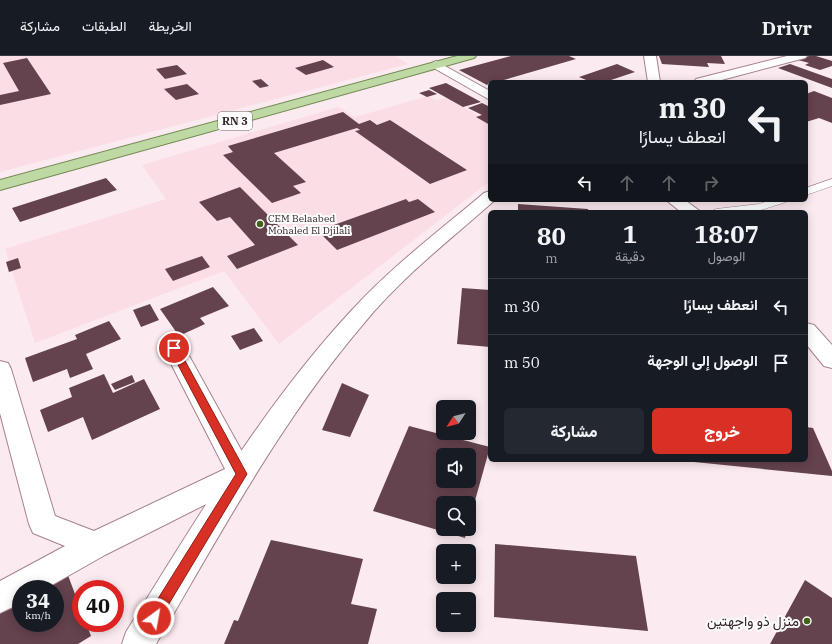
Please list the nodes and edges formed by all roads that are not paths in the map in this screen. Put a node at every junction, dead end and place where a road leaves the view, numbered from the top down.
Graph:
1 (470, 56) edge
2 (650, 56) edge
3 (801, 56) edge
4 (436, 65) junction
5 (654, 80) edge
6 (708, 80) edge
7 (488, 95) edge
8 (832, 182) edge
9 (0, 185) edge
10 (808, 191) edge
11 (488, 198) edge
12 (677, 202) edge
13 (776, 202) edge
14 (689, 210) edge
15 (734, 210) edge
16 (808, 332) edge
17 (174, 348) dead end
18 (832, 360) edge
19 (2, 384) edge
20 (241, 474) junction
21 (95, 545) junction
22 (0, 598) edge
23 (138, 644) edge

1 - 4 main road, RN 3
2 - 5 street
3 - 6 street
4 - 7 street
4 - 9 main road, RN 3
8 - 10 lane
11 - 20 street
12 - 14 street
13 - 15 lane
16 - 18 street
17 - 20 street
19 - 21 street
20 - 21 street
20 - 23 street
21 - 22 street

